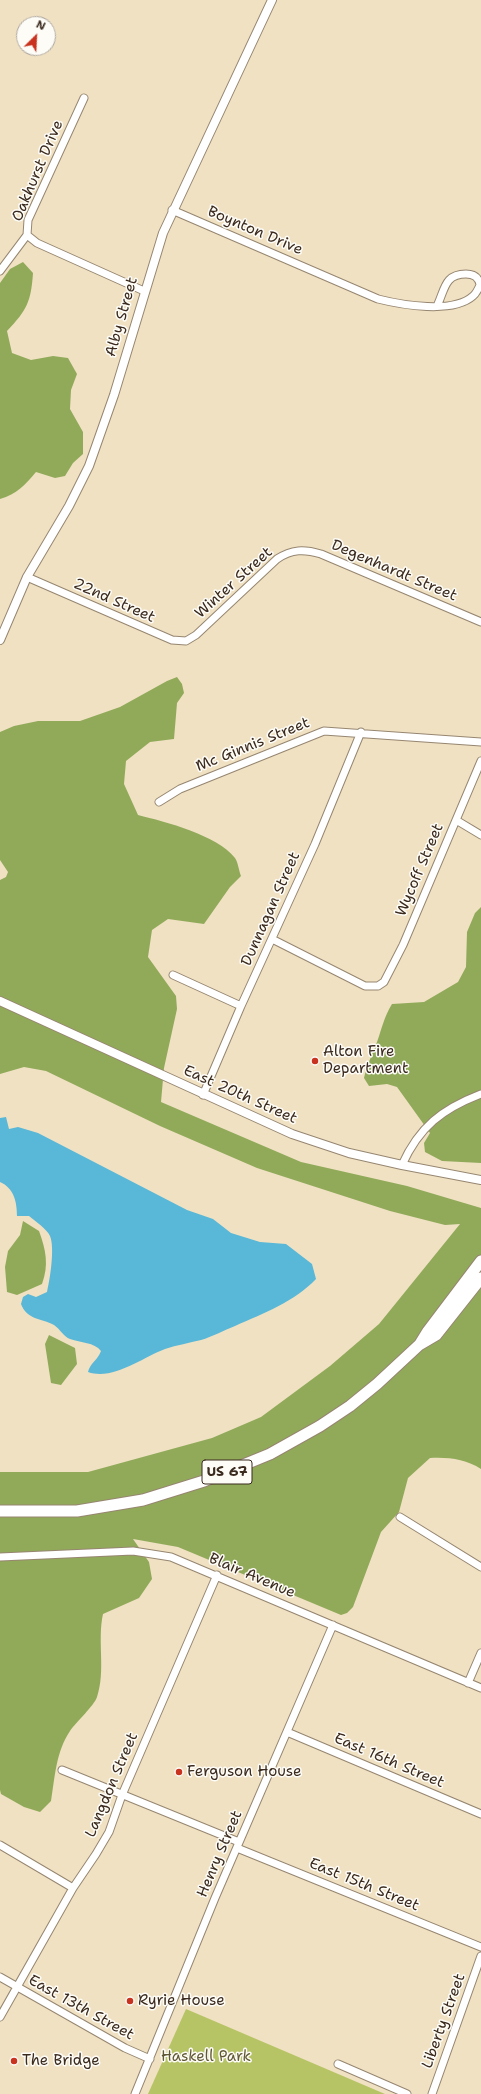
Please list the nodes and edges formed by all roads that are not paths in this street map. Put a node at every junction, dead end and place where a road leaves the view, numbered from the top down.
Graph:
1 (272, 0) edge
2 (84, 98) dead end
3 (172, 210) junction
4 (27, 235) junction
5 (0, 271) edge
6 (481, 283) edge
7 (144, 291) junction
8 (438, 306) junction
9 (296, 550) joint
10 (27, 577) junction
11 (481, 622) edge
12 (192, 638) joint
13 (0, 640) edge
14 (361, 732) junction
15 (481, 742) edge
16 (481, 761) edge
17 (159, 802) dead end
18 (456, 820) junction
19 (481, 835) edge
20 (272, 939) junction
21 (173, 975) dead end
22 (0, 1001) edge
23 (241, 1006) junction
24 (481, 1094) edge
25 (202, 1095) junction
26 (402, 1165) junction
27 (481, 1180) edge
28 (481, 1261) edge
29 (481, 1278) edge
30 (419, 1345) junction
31 (0, 1511) edge
32 (400, 1517) dead end
33 (0, 1558) edge
34 (481, 1567) edge
35 (217, 1575) junction
36 (333, 1625) junction
37 (481, 1653) edge
38 (468, 1683) junction
39 (481, 1688) edge
40 (287, 1732) junction
41 (62, 1770) dead end
42 (122, 1795) junction
43 (481, 1814) edge
44 (0, 1845) edge
45 (238, 1845) junction
46 (73, 1888) junction
47 (481, 1947) edge
48 (481, 1956) edge
49 (0, 1978) edge
50 (17, 1987) junction
51 (0, 2017) edge
52 (150, 2059) junction
53 (338, 2064) dead end
54 (135, 2094) edge
55 (407, 2094) edge
56 (432, 2094) edge

1 - 3 street, Alby Street
2 - 4 street, Oakhurst Drive
3 - 7 street, Alby Street
3 - 8 street, Boynton Drive
4 - 5 street, Oakhurst Drive
4 - 7 street
6 - 8 street, Boynton Drive
6 - 8 street
7 - 10 street, Alby Street
9 - 11 street, Degenhardt Street
9 - 12 street, Winter Street
10 - 12 street, 22nd Street
10 - 13 street, Alby Street
14 - 15 street, Mc Ginnis Street
14 - 17 street, Mc Ginnis Street
14 - 20 street, Dunnagan Street
16 - 18 street, Wycoff Street
18 - 19 street
18 - 20 street, Wycoff Street
20 - 23 street, Dunnagan Street
21 - 23 street
22 - 25 street, East 20th Street
23 - 25 street, Dunnagan Street
24 - 26 street
25 - 26 street, East 20th Street
26 - 27 street, East 20th Street
28 - 30 highway, US 67
29 - 30 highway, US 67
30 - 31 highway, US 67
32 - 34 street
33 - 35 street, Blair Avenue
35 - 36 street, Blair Avenue
35 - 42 street, Langdon Street
36 - 38 street, Blair Avenue
36 - 40 street, Henry Street
37 - 38 street
38 - 39 street, Blair Avenue
40 - 43 street, East 16th Street
40 - 45 street, Henry Street
41 - 42 street, East 15th Street
42 - 45 street, East 15th Street
42 - 46 street, Langdon Street
44 - 46 street
45 - 47 street, East 15th Street
45 - 52 street, Henry Street
46 - 50 street, Langdon Street
48 - 56 street, Liberty Street
49 - 50 street, East 13th Street
50 - 51 street, Langdon Street
50 - 52 street, East 13th Street
52 - 54 street, Henry Street
53 - 55 street

